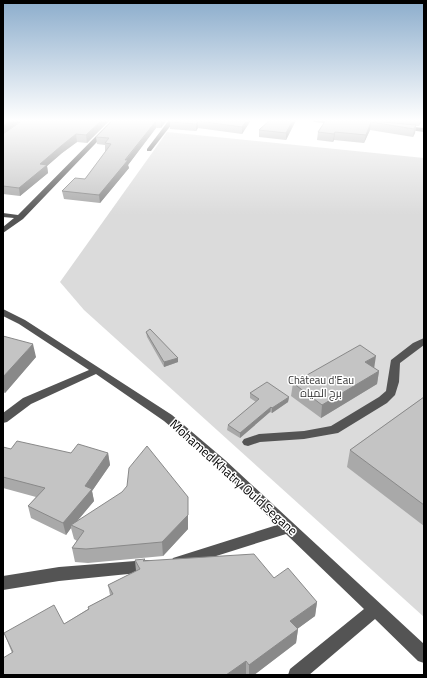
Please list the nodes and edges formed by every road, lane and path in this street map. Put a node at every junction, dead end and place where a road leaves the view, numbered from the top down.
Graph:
1 (84, 152) edge
2 (3, 215) edge
3 (20, 217) junction
4 (3, 231) edge
5 (3, 312) edge
6 (424, 341) edge
7 (97, 370) junction
8 (3, 419) edge
9 (248, 442) dead end
10 (288, 526) junction
11 (23, 581) junction
12 (3, 583) edge
13 (3, 591) edge
14 (376, 609) junction
15 (424, 656) edge
16 (296, 675) edge

1 - 3 street
2 - 3 street
3 - 4 street
5 - 7 street, Mohamed Khatry Ould Segane
6 - 9 street
7 - 8 street
7 - 10 street, Mohamed Khatry Ould Segane
10 - 11 street
10 - 14 street, Mohamed Khatry Ould Segane
11 - 12 street
11 - 13 street
14 - 15 street, Mohamed Khatry Ould Segane
14 - 16 street

